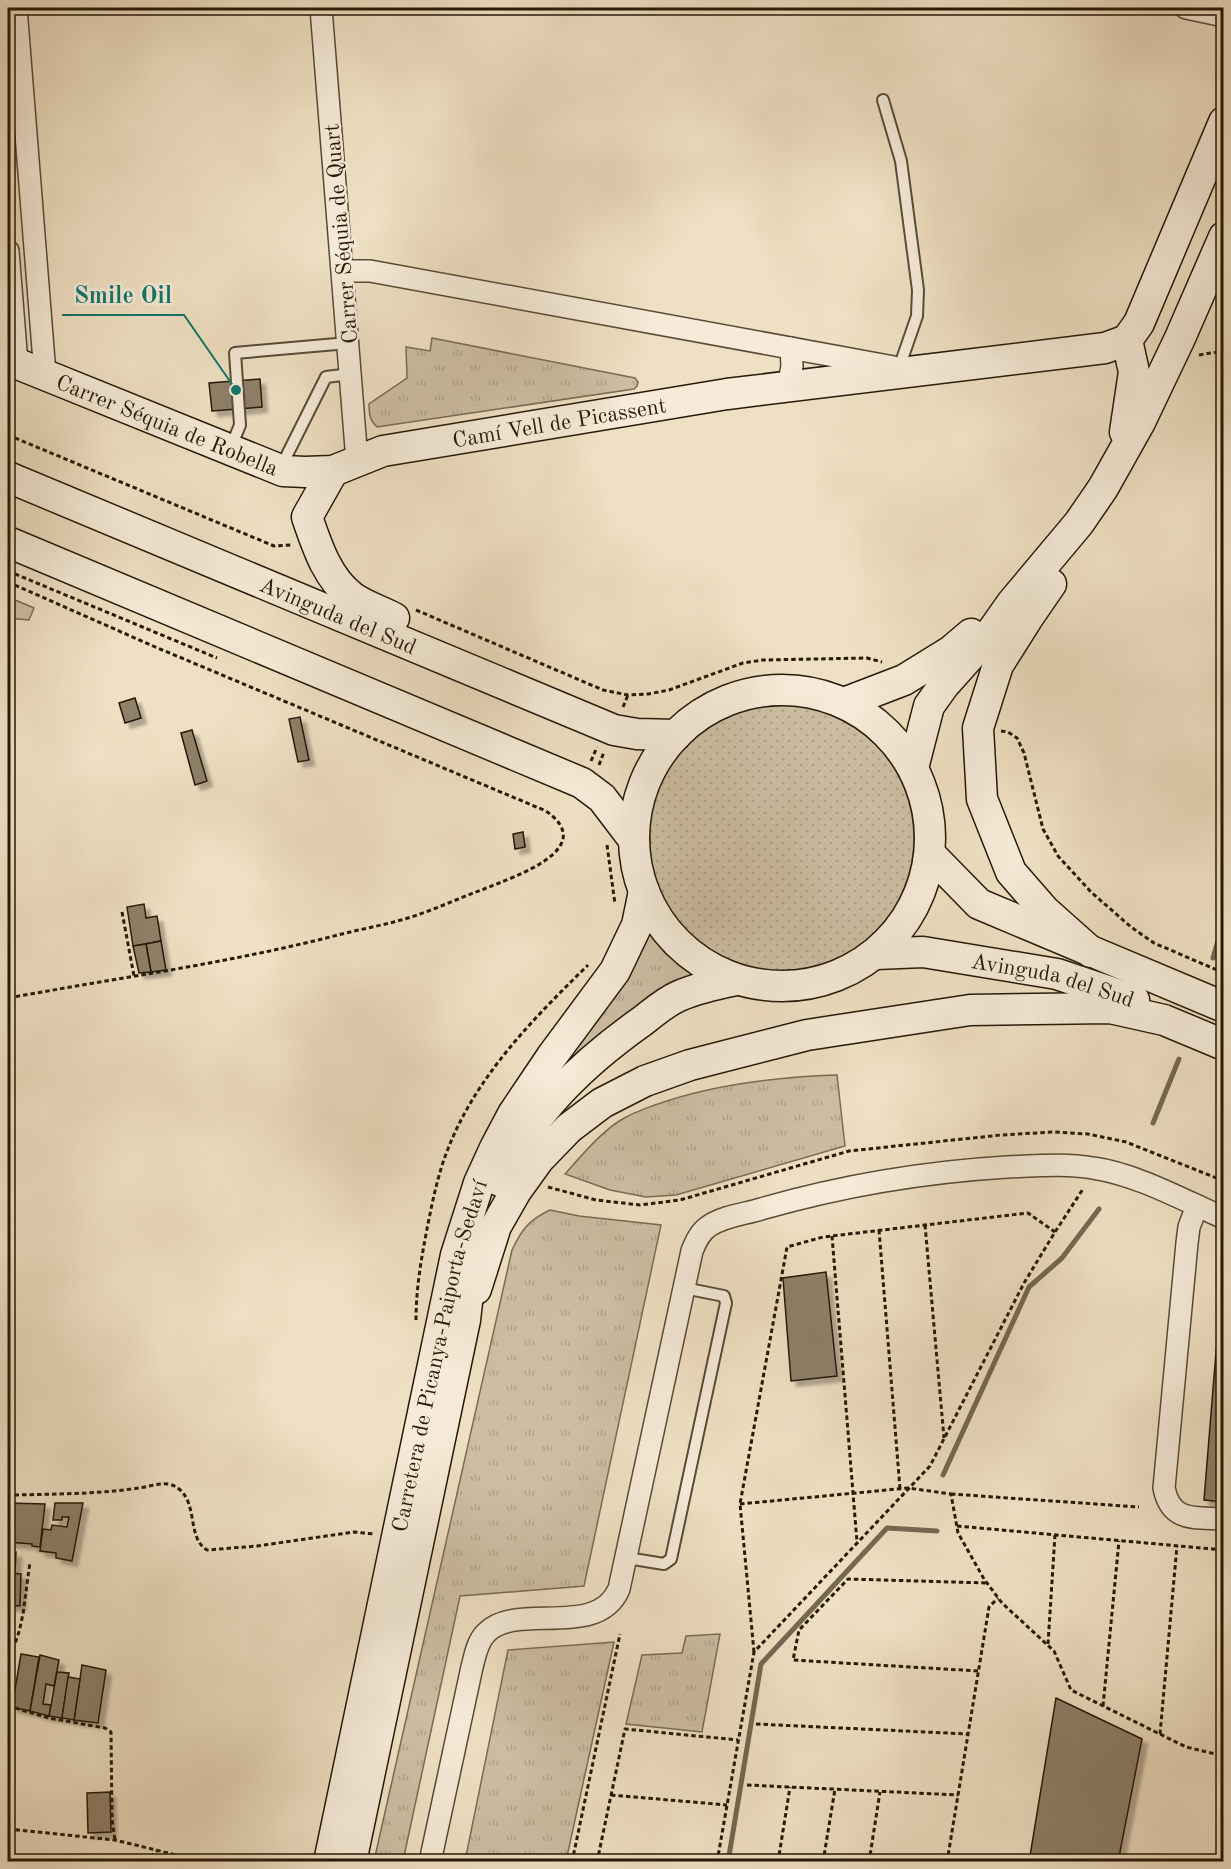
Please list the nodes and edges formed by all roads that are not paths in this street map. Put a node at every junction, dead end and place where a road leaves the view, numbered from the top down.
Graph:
1 (16, 8) edge
2 (321, 8) edge
3 (1186, 8) edge
4 (1224, 16) edge
5 (883, 100) dead end
6 (1224, 122) edge
7 (1224, 237) edge
8 (8, 250) edge
9 (343, 271) junction
10 (1127, 340) junction
11 (348, 343) junction
12 (790, 348) junction
13 (12, 361) edge
14 (907, 370) junction
15 (45, 374) junction
16 (351, 374) junction
17 (788, 387) junction
18 (230, 449) junction
19 (1118, 460) junction
20 (345, 466) junction
21 (281, 470) junction
22 (8, 477) edge
23 (1079, 523) junction
24 (302, 530) junction
25 (8, 542) edge
26 (1012, 603) junction
27 (549, 703) junction
28 (844, 703) junction
29 (676, 735) junction
30 (913, 768) junction
31 (620, 839) junction
32 (930, 854) junction
33 (644, 891) junction
34 (1091, 952) junction
35 (876, 954) junction
36 (736, 980) junction
37 (1224, 1007) edge
38 (1224, 1035) edge
39 (1224, 1045) edge
40 (1197, 1206) junction
41 (1224, 1218) edge
42 (684, 1288) junction
43 (465, 1320) junction
44 (1224, 1519) edge
45 (627, 1558) junction
46 (329, 1862) edge
47 (351, 1862) edge
48 (430, 1862) edge

1 - 15 street
2 - 9 street, Carrer Séquia de Quart
3 - 4 street
5 - 14 lane
6 - 10 main road
7 - 19 main road
8 - 13 street
9 - 11 street, Carrer Séquia de Quart
9 - 12 street, Camí Vell de Picassent
10 - 14 main road, Camí Vell de Picassent
10 - 19 main road
11 - 16 street, Carrer Séquia de Quart
11 - 18 lane
12 - 14 street, Camí Vell de Picassent
12 - 17 street
13 - 15 main road, Carrer Séquia de Robella
14 - 17 main road, Camí Vell de Picassent
15 - 18 main road, Carrer Séquia de Robella
16 - 20 street, Carrer Séquia de Quart
16 - 21 lane
17 - 20 main road, Camí Vell de Picassent
18 - 21 main road, Carrer Séquia de Robella
19 - 23 main road
20 - 21 main road, Carrer Séquia de Robella
20 - 24 main road
21 - 24 main road
22 - 27 main road, Avinguda del Sud
23 - 26 main road
23 - 34 main road
24 - 27 main road
25 - 31 main road
26 - 28 main road
26 - 30 main road
27 - 29 main road, Avinguda del Sud
28 - 29 main road
28 - 30 main road
29 - 31 main road
30 - 32 main road
31 - 33 main road
32 - 34 main road, Avinguda del Sud
32 - 35 main road
33 - 36 main road
33 - 46 main road, Carretera de Picanya-Paiporta-Sedaví
34 - 37 main road, Avinguda del Sud
35 - 36 main road
35 - 38 main road, Avinguda del Sud
36 - 43 main road, Carretera de Picanya-Paiporta-Sedaví
39 - 43 main road
40 - 41 street
40 - 42 street
40 - 44 street
42 - 45 street
42 - 45 lane
43 - 47 main road, Carretera de Picanya-Paiporta-Sedaví
45 - 48 street

